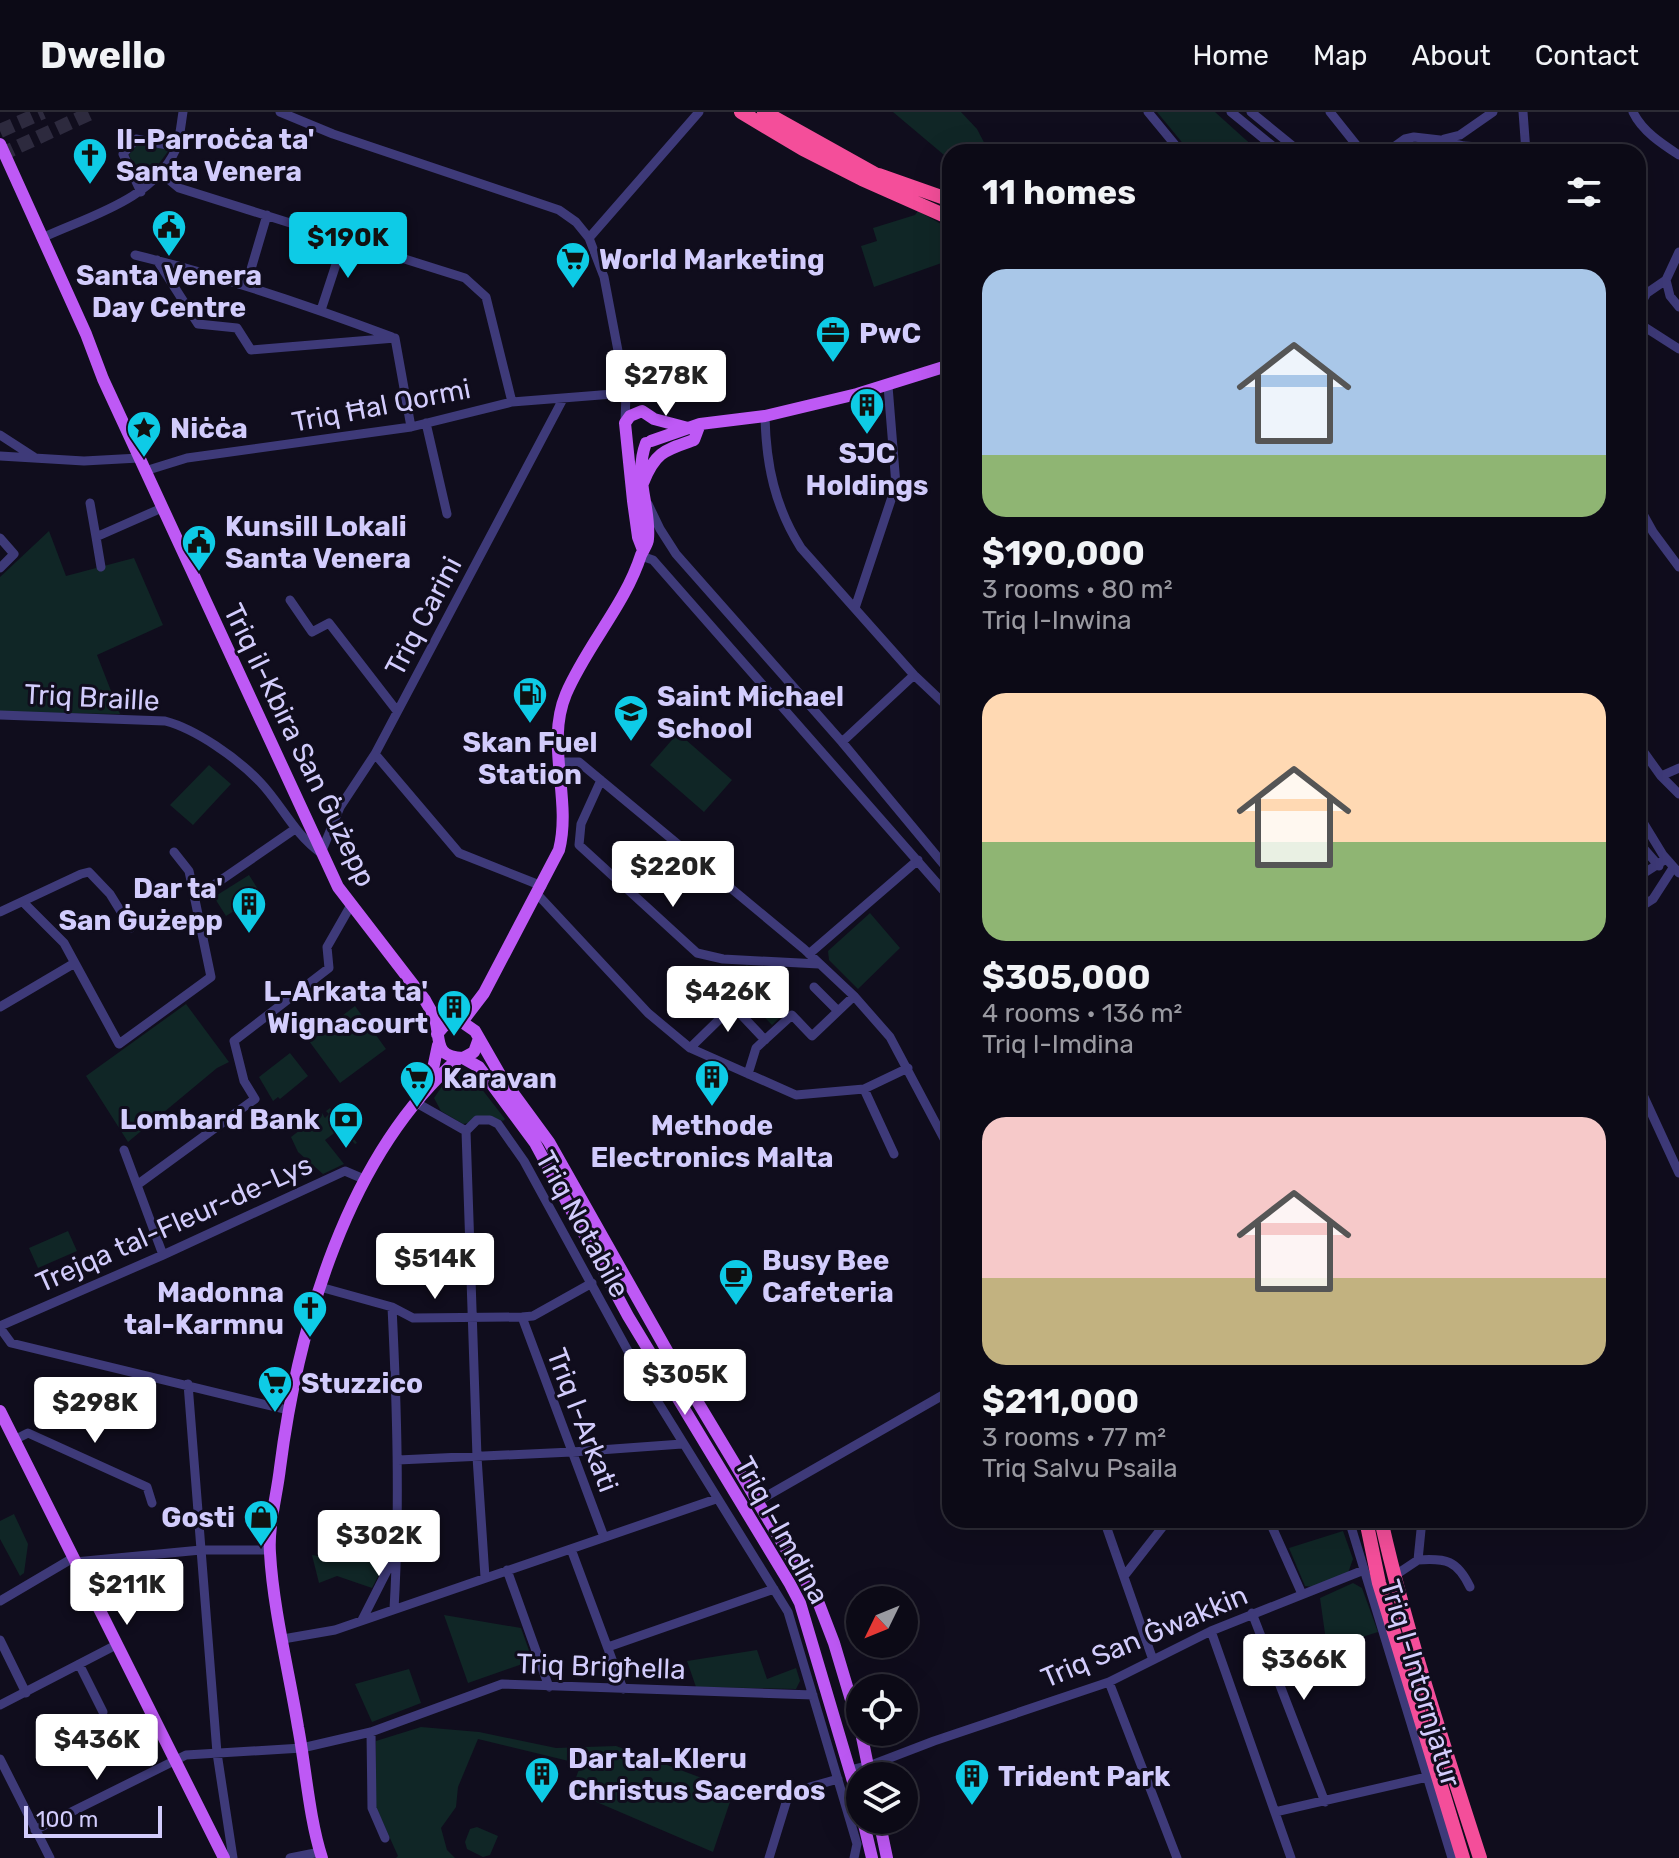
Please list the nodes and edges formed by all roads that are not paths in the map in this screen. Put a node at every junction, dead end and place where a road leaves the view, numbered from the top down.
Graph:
1 (183, 112) edge
2 (281, 112) edge
3 (687, 112) edge
4 (699, 112) edge
5 (741, 112) edge
6 (764, 112) edge
7 (1148, 112) edge
8 (1231, 112) edge
9 (1251, 112) edge
10 (1330, 112) edge
11 (1493, 112) edge
12 (1523, 112) edge
13 (1633, 112) edge
14 (685, 126) junction
15 (1440, 140) junction
16 (0, 144) edge
17 (1174, 144) edge
18 (1270, 144) edge
19 (1290, 144) edge
20 (1356, 144) edge
21 (1398, 144) edge
22 (1456, 144) edge
23 (1525, 144) edge
24 (177, 147) junction
25 (1679, 155) edge
26 (161, 173) junction
27 (865, 175) junction
28 (141, 192) junction
29 (942, 198) edge
30 (942, 207) edge
31 (942, 214) edge
32 (267, 215) junction
33 (942, 222) edge
34 (42, 238) junction
35 (589, 238) junction
36 (344, 240) junction
37 (1679, 252) edge
38 (135, 255) dead end
39 (157, 260) junction
40 (1666, 280) junction
41 (246, 286) junction
42 (1646, 290) edge
43 (1679, 307) edge
44 (321, 310) junction
45 (1646, 334) edge
46 (395, 338) junction
47 (1679, 349) edge
48 (942, 368) edge
49 (888, 386) junction
50 (626, 393) junction
51 (563, 399) junction
52 (512, 402) junction
53 (642, 411) junction
54 (765, 416) junction
55 (654, 419) junction
56 (426, 423) junction
57 (411, 427) junction
58 (626, 430) junction
59 (695, 431) junction
60 (0, 435) edge
61 (648, 442) junction
62 (0, 456) edge
63 (139, 458) junction
64 (38, 459) junction
65 (145, 471) junction
66 (643, 490) junction
67 (90, 503) dead end
68 (162, 508) junction
69 (447, 514) dead end
70 (1646, 519) edge
71 (96, 537) junction
72 (0, 538) edge
73 (642, 553) junction
74 (101, 567) dead end
75 (1679, 567) edge
76 (0, 568) edge
77 (290, 600) dead end
78 (855, 608) junction
79 (914, 675) junction
80 (942, 701) edge
81 (397, 711) junction
82 (0, 715) edge
83 (842, 742) junction
84 (375, 754) junction
85 (1646, 757) edge
86 (558, 762) junction
87 (1679, 768) edge
88 (1661, 776) junction
89 (601, 780) junction
90 (1679, 794) edge
91 (1646, 828) edge
92 (295, 829) junction
93 (1646, 848) edge
94 (174, 852) dead end
95 (321, 853) junction
96 (918, 860) junction
97 (942, 862) edge
98 (1669, 867) edge
99 (1646, 874) edge
100 (942, 888) edge
101 (540, 890) junction
102 (195, 898) junction
103 (23, 902) junction
104 (1646, 903) edge
105 (351, 905) junction
106 (0, 912) edge
107 (131, 928) dead end
108 (809, 954) junction
109 (73, 964) junction
110 (820, 964) junction
111 (814, 987) dead end
112 (484, 993) junction
113 (854, 996) junction
114 (425, 1000) junction
115 (0, 1007) edge
116 (838, 1011) junction
117 (457, 1022) junction
118 (477, 1036) junction
119 (438, 1040) junction
120 (765, 1040) junction
121 (690, 1048) junction
122 (460, 1059) junction
123 (908, 1068) junction
124 (748, 1074) junction
125 (430, 1083) junction
126 (864, 1089) junction
127 (1646, 1101) edge
128 (415, 1102) junction
129 (466, 1131) junction
130 (942, 1134) edge
131 (124, 1150) dead end
132 (894, 1154) dead end
133 (1679, 1173) edge
134 (366, 1180) junction
135 (137, 1185) junction
136 (163, 1255) junction
137 (592, 1283) junction
138 (320, 1287) junction
139 (392, 1307) junction
140 (474, 1317) junction
141 (522, 1317) junction
142 (0, 1327) edge
143 (188, 1384) junction
144 (942, 1396) edge
145 (288, 1410) junction
146 (1, 1416) edge
147 (14, 1440) junction
148 (682, 1444) junction
149 (572, 1452) junction
150 (477, 1457) junction
151 (398, 1460) junction
152 (716, 1499) junction
153 (758, 1501) junction
154 (152, 1503) dead end
155 (1107, 1528) edge
156 (1162, 1528) edge
157 (1273, 1528) edge
158 (1351, 1528) edge
159 (1368, 1528) edge
160 (1383, 1528) edge
161 (1421, 1528) edge
162 (604, 1537) junction
163 (398, 1549) junction
164 (571, 1549) junction
165 (201, 1550) junction
166 (270, 1550) junction
167 (74, 1560) junction
168 (1418, 1560) junction
169 (507, 1570) junction
170 (1364, 1570) junction
171 (1125, 1575) junction
172 (1394, 1576) junction
173 (485, 1577) junction
174 (1470, 1587) dead end
175 (774, 1589) junction
176 (1302, 1594) junction
177 (0, 1601) edge
178 (394, 1609) junction
179 (1252, 1613) junction
180 (362, 1620) junction
181 (1211, 1631) junction
182 (283, 1639) junction
183 (0, 1640) edge
184 (116, 1645) junction
185 (608, 1647) junction
186 (1153, 1660) junction
187 (79, 1664) junction
188 (1109, 1682) junction
189 (846, 1684) edge
190 (549, 1687) junction
191 (623, 1689) junction
192 (26, 1693) junction
193 (813, 1695) junction
194 (0, 1705) edge
195 (103, 1712) dead end
196 (371, 1732) junction
197 (302, 1748) junction
198 (217, 1753) junction
199 (0, 1759) edge
200 (174, 1761) junction
201 (848, 1762) edge
202 (889, 1762) edge
203 (1427, 1777) junction
204 (838, 1779) junction
205 (4, 1780) edge
206 (1325, 1802) junction
207 (1275, 1812) junction
208 (35, 1830) junction
209 (866, 1834) edge
210 (882, 1834) edge
211 (385, 1838) dead end
212 (321, 1855) edge
213 (50, 1858) edge
214 (224, 1858) edge
215 (233, 1858) edge
216 (290, 1858) edge
217 (769, 1858) edge
218 (854, 1858) edge
219 (872, 1858) edge
220 (887, 1858) edge
221 (1177, 1858) edge
222 (1291, 1858) edge
223 (1452, 1858) edge
224 (1463, 1858) edge
225 (1480, 1858) edge

1 - 24 street
2 - 35 street
3 - 14 street
4 - 14 street
5 - 27 highway
6 - 27 highway
7 - 17 street
8 - 18 street
9 - 19 street
10 - 20 street
11 - 15 street
12 - 23 street
13 - 25 street
14 - 35 street
15 - 21 street
15 - 22 street
16 - 34 main road, Triq il-Kbira San Ġużepp
24 - 26 street
24 - 28 street
26 - 28 street
26 - 32 street
27 - 29 highway
27 - 30 highway
27 - 31 highway
27 - 33 highway
28 - 34 street
32 - 36 street
32 - 41 street
34 - 63 main road, Triq il-Kbira San Ġużepp
35 - 50 street
36 - 44 street
36 - 52 street
37 - 40 street
38 - 39 street
39 - 41 street
39 - 46 street
40 - 42 street
40 - 43 street
41 - 44 street
44 - 46 street
45 - 47 street
46 - 57 street
48 - 49 main road
49 - 54 main road
49 - 78 street
50 - 51 street, Triq Ħal Qormi
50 - 53 street
50 - 58 street
51 - 52 street, Triq Ħal Qormi
51 - 81 street, Triq Carini
52 - 56 street, Triq Ħal Qormi
53 - 55 main road
53 - 58 main road
54 - 59 main road
54 - 78 street
55 - 59 main road
55 - 61 main road
56 - 57 street, Triq Ħal Qormi
56 - 69 street
57 - 65 street, Triq Ħal Qormi
58 - 61 main road
58 - 73 main road
59 - 61 main road
59 - 66 main road
60 - 64 street
61 - 66 main road
62 - 64 street
63 - 64 street
63 - 65 main road, Triq il-Kbira San Ġużepp
65 - 68 main road, Triq il-Kbira San Ġużepp
66 - 73 main road
66 - 83 street
67 - 71 street
68 - 71 street
68 - 95 main road, Triq il-Kbira San Ġużepp
70 - 75 street
71 - 74 street
72 - 76 street
73 - 86 main road
73 - 96 street
77 - 81 street
78 - 79 street
79 - 80 street
79 - 83 street
81 - 84 street, Triq Carini
82 - 92 street, Triq Braille
83 - 97 street
84 - 95 street, Triq Carini
84 - 101 street
85 - 88 street
86 - 89 street
86 - 101 main road
87 - 88 street
88 - 90 street
89 - 108 street
89 - 110 street
91 - 98 street
92 - 95 street, Triq Braille
92 - 102 street
93 - 98 street
94 - 102 street
95 - 105 main road, Triq il-Kbira San Ġużepp
96 - 100 street
96 - 108 street
98 - 99 street
98 - 104 street
101 - 112 main road
101 - 121 street
102 - 109 street
103 - 106 street
103 - 107 street
103 - 109 street
105 - 114 main road, Triq il-Kbira San Ġużepp
105 - 135 street
108 - 110 street
109 - 115 street
110 - 113 street
111 - 116 street
112 - 117 main road
112 - 118 main road
113 - 116 street
113 - 123 street
114 - 117 main road, Triq il-Kbira San Ġużepp
114 - 119 main road, Triq il-Kbira San Ġużepp
116 - 120 street
117 - 118 main road
117 - 119 main road
118 - 122 main road
118 - 153 main road, Triq l-Imdina
119 - 122 main road
119 - 125 main road
120 - 121 street
120 - 124 street
121 - 124 street
122 - 125 main road
122 - 201 main road, Triq l-Imdina
123 - 126 street
123 - 130 street
124 - 126 street
125 - 128 main road
126 - 132 street
127 - 133 street
128 - 129 street
128 - 134 main road
129 - 137 street, Triq Notabile
129 - 140 street
131 - 135 street
134 - 136 street, Trejqa tal-Fleur-de-Lys
134 - 138 main road
135 - 136 street
136 - 142 street, Trejqa tal-Fleur-de-Lys
137 - 141 street
137 - 148 street, Triq Notabile
138 - 139 street
138 - 145 main road
139 - 140 street
139 - 151 street
140 - 141 street
140 - 150 street
141 - 149 street, Triq l-Arkati
142 - 143 street
143 - 145 street
143 - 165 street
144 - 153 street
145 - 166 main road
146 - 147 main road
147 - 154 street
147 - 167 main road
148 - 149 street
148 - 152 street, Triq Notabile
149 - 150 street
149 - 162 street, Triq l-Arkati
150 - 151 street
150 - 173 street
151 - 163 street
152 - 162 street
152 - 175 street, Triq Notabile
153 - 189 main road, Triq l-Imdina
155 - 171 street
156 - 171 street
157 - 176 street
158 - 170 street, Triq l-Intornjatur
159 - 224 highway
160 - 172 highway
161 - 168 street
162 - 164 street
163 - 178 street
163 - 180 street
164 - 169 street
164 - 185 street
165 - 166 street
165 - 167 street
165 - 198 street
166 - 182 main road
167 - 177 street
167 - 184 main road
168 - 172 street
168 - 174 street
169 - 173 street
169 - 190 street
170 - 176 street, Triq San Ġwakkin
170 - 203 street, Triq l-Intornjatur
171 - 186 street
172 - 225 highway
173 - 178 street
175 - 185 street
175 - 193 street, Triq Notabile
176 - 179 street, Triq San Ġwakkin
178 - 180 street
179 - 181 street, Triq San Ġwakkin
179 - 206 street
180 - 182 street
181 - 186 street, Triq San Ġwakkin
181 - 207 street
182 - 197 main road
183 - 192 street
184 - 187 street
184 - 200 main road
185 - 191 street
186 - 188 street, Triq San Ġwakkin
187 - 192 street
187 - 195 street
188 - 202 street, Triq San Ġwakkin
188 - 221 street
190 - 191 street, Triq Brigħella
190 - 196 street, Triq Brigħella
191 - 193 street, Triq Brigħella
192 - 194 street
193 - 204 street, Triq Notabile
196 - 197 street, Triq Brigħella
196 - 211 street
197 - 198 street, Triq Brigħella
197 - 212 main road
198 - 200 street, Triq Brigħella
198 - 215 street
199 - 205 street
200 - 208 street, Triq Brigħella
200 - 214 main road
203 - 206 street
203 - 223 street, Triq l-Intornjatur
204 - 217 street
204 - 218 street, Triq Notabile
205 - 208 street
206 - 207 street
207 - 222 street
208 - 213 street
209 - 219 main road
210 - 220 main road
212 - 216 street

